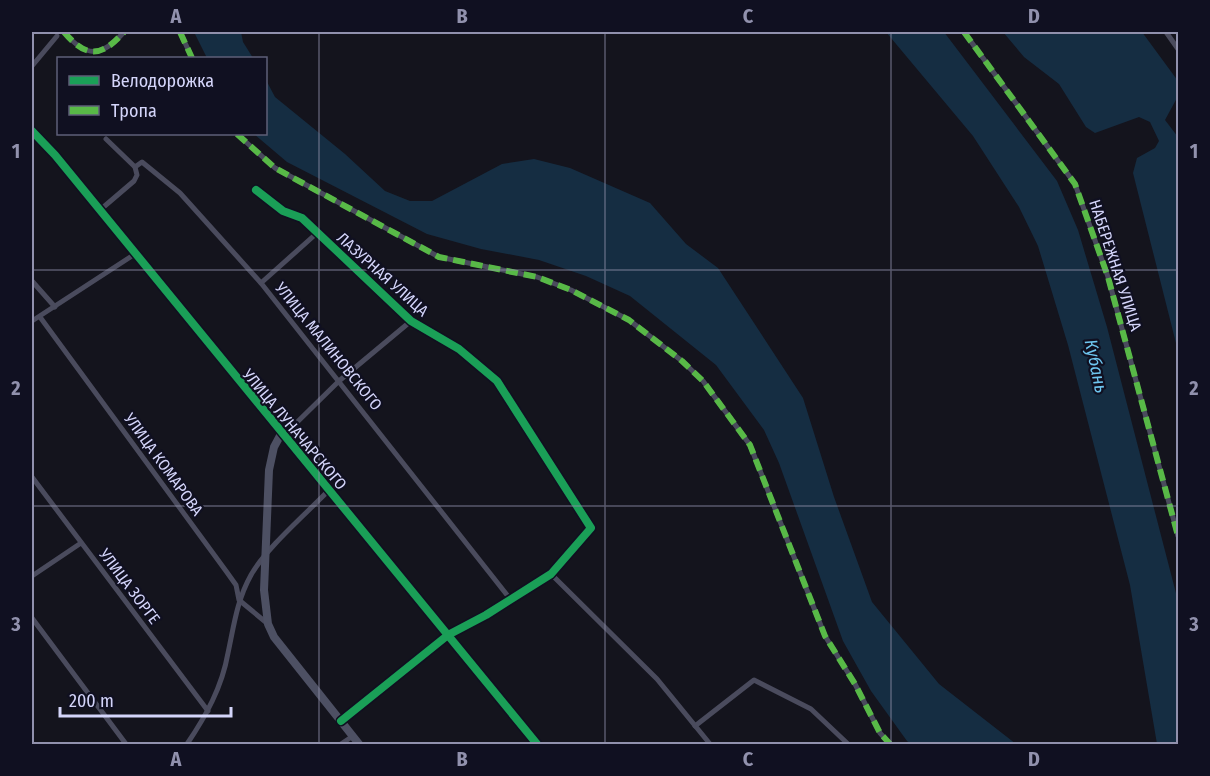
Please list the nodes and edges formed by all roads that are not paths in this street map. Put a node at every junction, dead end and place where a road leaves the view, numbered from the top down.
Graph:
1 (64, 32) edge
2 (124, 32) edge
3 (180, 32) edge
4 (964, 32) edge
5 (1166, 32) edge
6 (57, 36) dead end
7 (1179, 49) edge
8 (192, 57) edge
9 (32, 66) edge
10 (32, 131) edge
11 (238, 135) edge
12 (106, 139) dead end
13 (135, 167) junction
14 (256, 190) dead end
15 (100, 210) junction
16 (317, 233) junction
17 (135, 254) junction
18 (32, 282) edge
19 (261, 283) junction
20 (55, 307) junction
21 (40, 317) junction
22 (32, 321) edge
23 (411, 321) junction
24 (339, 381) junction
25 (282, 435) junction
26 (32, 477) edge
27 (329, 490) junction
28 (1179, 537) edge
29 (81, 543) junction
30 (267, 555) junction
31 (550, 574) junction
32 (32, 576) edge
33 (240, 600) junction
34 (511, 600) junction
35 (32, 618) edge
36 (268, 624) junction
37 (448, 635) junction
38 (208, 711) junction
39 (341, 721) junction
40 (695, 726) junction
41 (353, 736) junction
42 (126, 744) edge
43 (188, 744) edge
44 (341, 744) edge
45 (359, 744) edge
46 (537, 744) edge
47 (709, 744) edge
48 (848, 744) edge
49 (890, 744) edge

1 - 2 street
3 - 8 street
4 - 28 street, НАБЕРЕЖНАЯ УЛИЦА
5 - 7 street
6 - 9 street
10 - 15 street, УЛИЦА ЛУНАЧАРСКОГО
11 - 49 street
12 - 13 street, УЛИЦА МАЛИНОВСКОГО
13 - 15 street
13 - 19 street, УЛИЦА МАЛИНОВСКОГО
14 - 16 street, ЛАЗУРНАЯ УЛИЦА
15 - 17 street, УЛИЦА ЛУНАЧАРСКОГО
16 - 19 street
16 - 23 street, ЛАЗУРНАЯ УЛИЦА
17 - 20 street
17 - 25 street, УЛИЦА ЛУНАЧАРСКОГО
18 - 20 street
19 - 24 street, УЛИЦА МАЛИНОВСКОГО
20 - 21 street
21 - 22 street
21 - 33 street, УЛИЦА КОМАРОВА
23 - 24 street
23 - 31 street, ЛАЗУРНАЯ УЛИЦА
24 - 25 street
24 - 34 street, УЛИЦА МАЛИНОВСКОГО
25 - 27 street, УЛИЦА ЛУНАЧАРСКОГО
25 - 30 street, УЛИЦА КОМАРОВА
26 - 29 street, УЛИЦА ЗОРГЕ
27 - 30 street
27 - 37 street, УЛИЦА ЛУНАЧАРСКОГО
29 - 32 street
29 - 38 street, УЛИЦА ЗОРГЕ
30 - 33 street
30 - 36 street, УЛИЦА КОМАРОВА
31 - 34 street
31 - 40 street
33 - 36 street, УЛИЦА КОМАРОВА
33 - 38 street
34 - 37 street
35 - 42 street
36 - 39 street, УЛИЦА КОМАРОВА
37 - 39 street
37 - 46 street, УЛИЦА ЛУНАЧАРСКОГО
38 - 43 street
39 - 41 street, УЛИЦА КОМАРОВА
40 - 47 street
40 - 48 street
41 - 44 street
41 - 45 street, УЛИЦА КОМАРОВА

